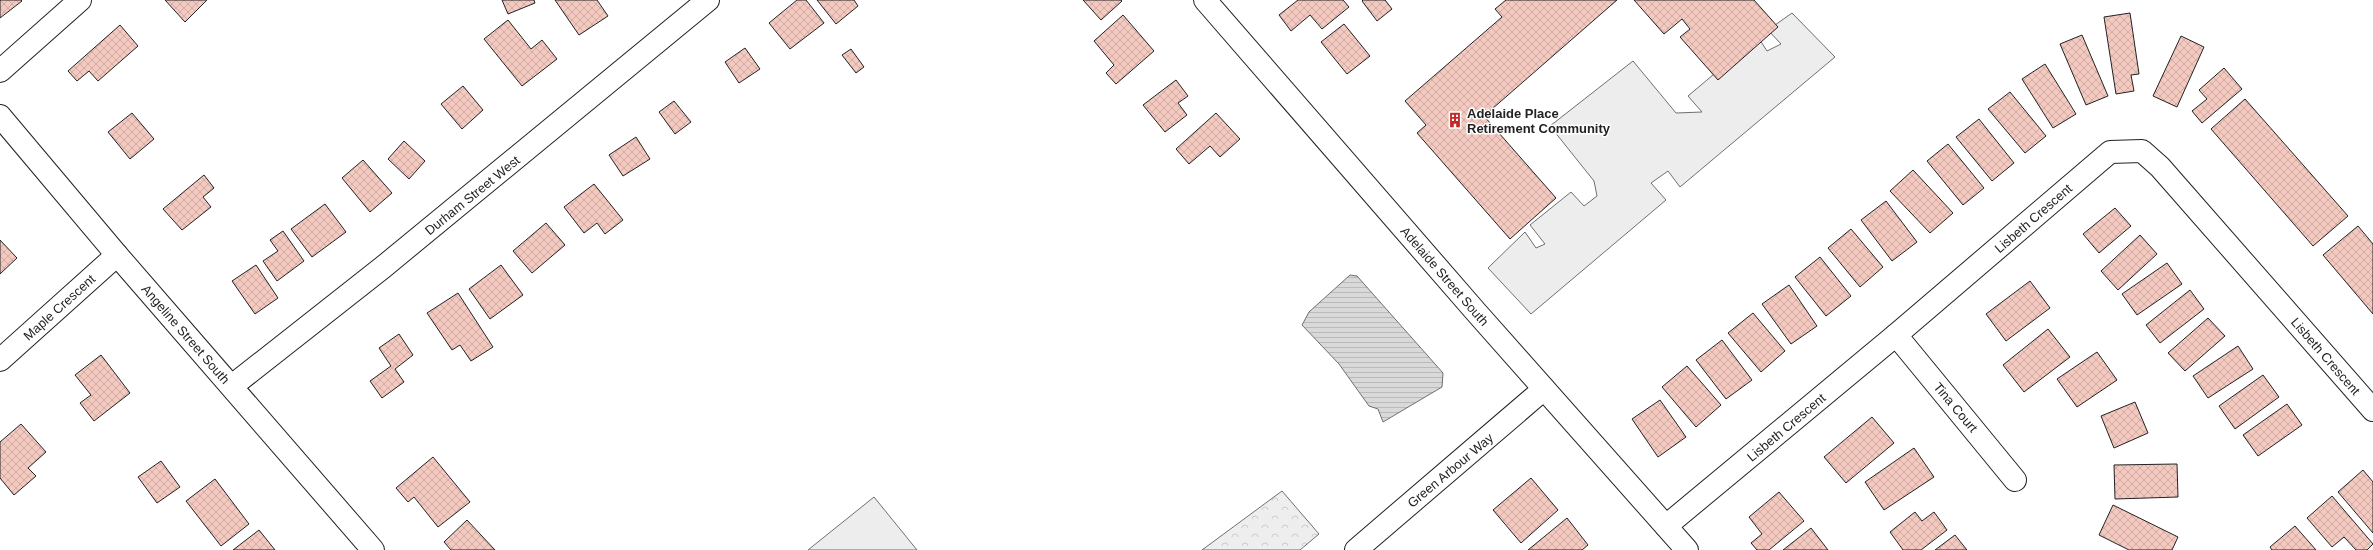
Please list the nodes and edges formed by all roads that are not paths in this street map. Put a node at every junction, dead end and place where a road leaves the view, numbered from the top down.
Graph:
1 (80, 0) edge
2 (708, 0) edge
3 (1205, 0) edge
4 (0, 71) edge
5 (0, 116) edge
6 (117, 255) junction
7 (1896, 335) junction
8 (0, 360) edge
9 (232, 386) junction
10 (1544, 389) junction
11 (2373, 410) edge
12 (2016, 480) dead end
13 (1666, 526) junction
14 (372, 549) edge
15 (1356, 550) edge
16 (1687, 550) edge

1 - 4 street
2 - 9 street, Durham Street West
3 - 10 street, Adelaide Street South
5 - 6 street, Angeline Street South
6 - 8 street, Maple Crescent
6 - 9 street, Angeline Street South
7 - 11 street, Lisbeth Crescent
7 - 12 street, Tina Court
7 - 13 street, Lisbeth Crescent
9 - 14 street, Angeline Street South
10 - 13 street, Adelaide Street South
10 - 15 street, Green Arbour Way
13 - 16 street, Adelaide Street South

